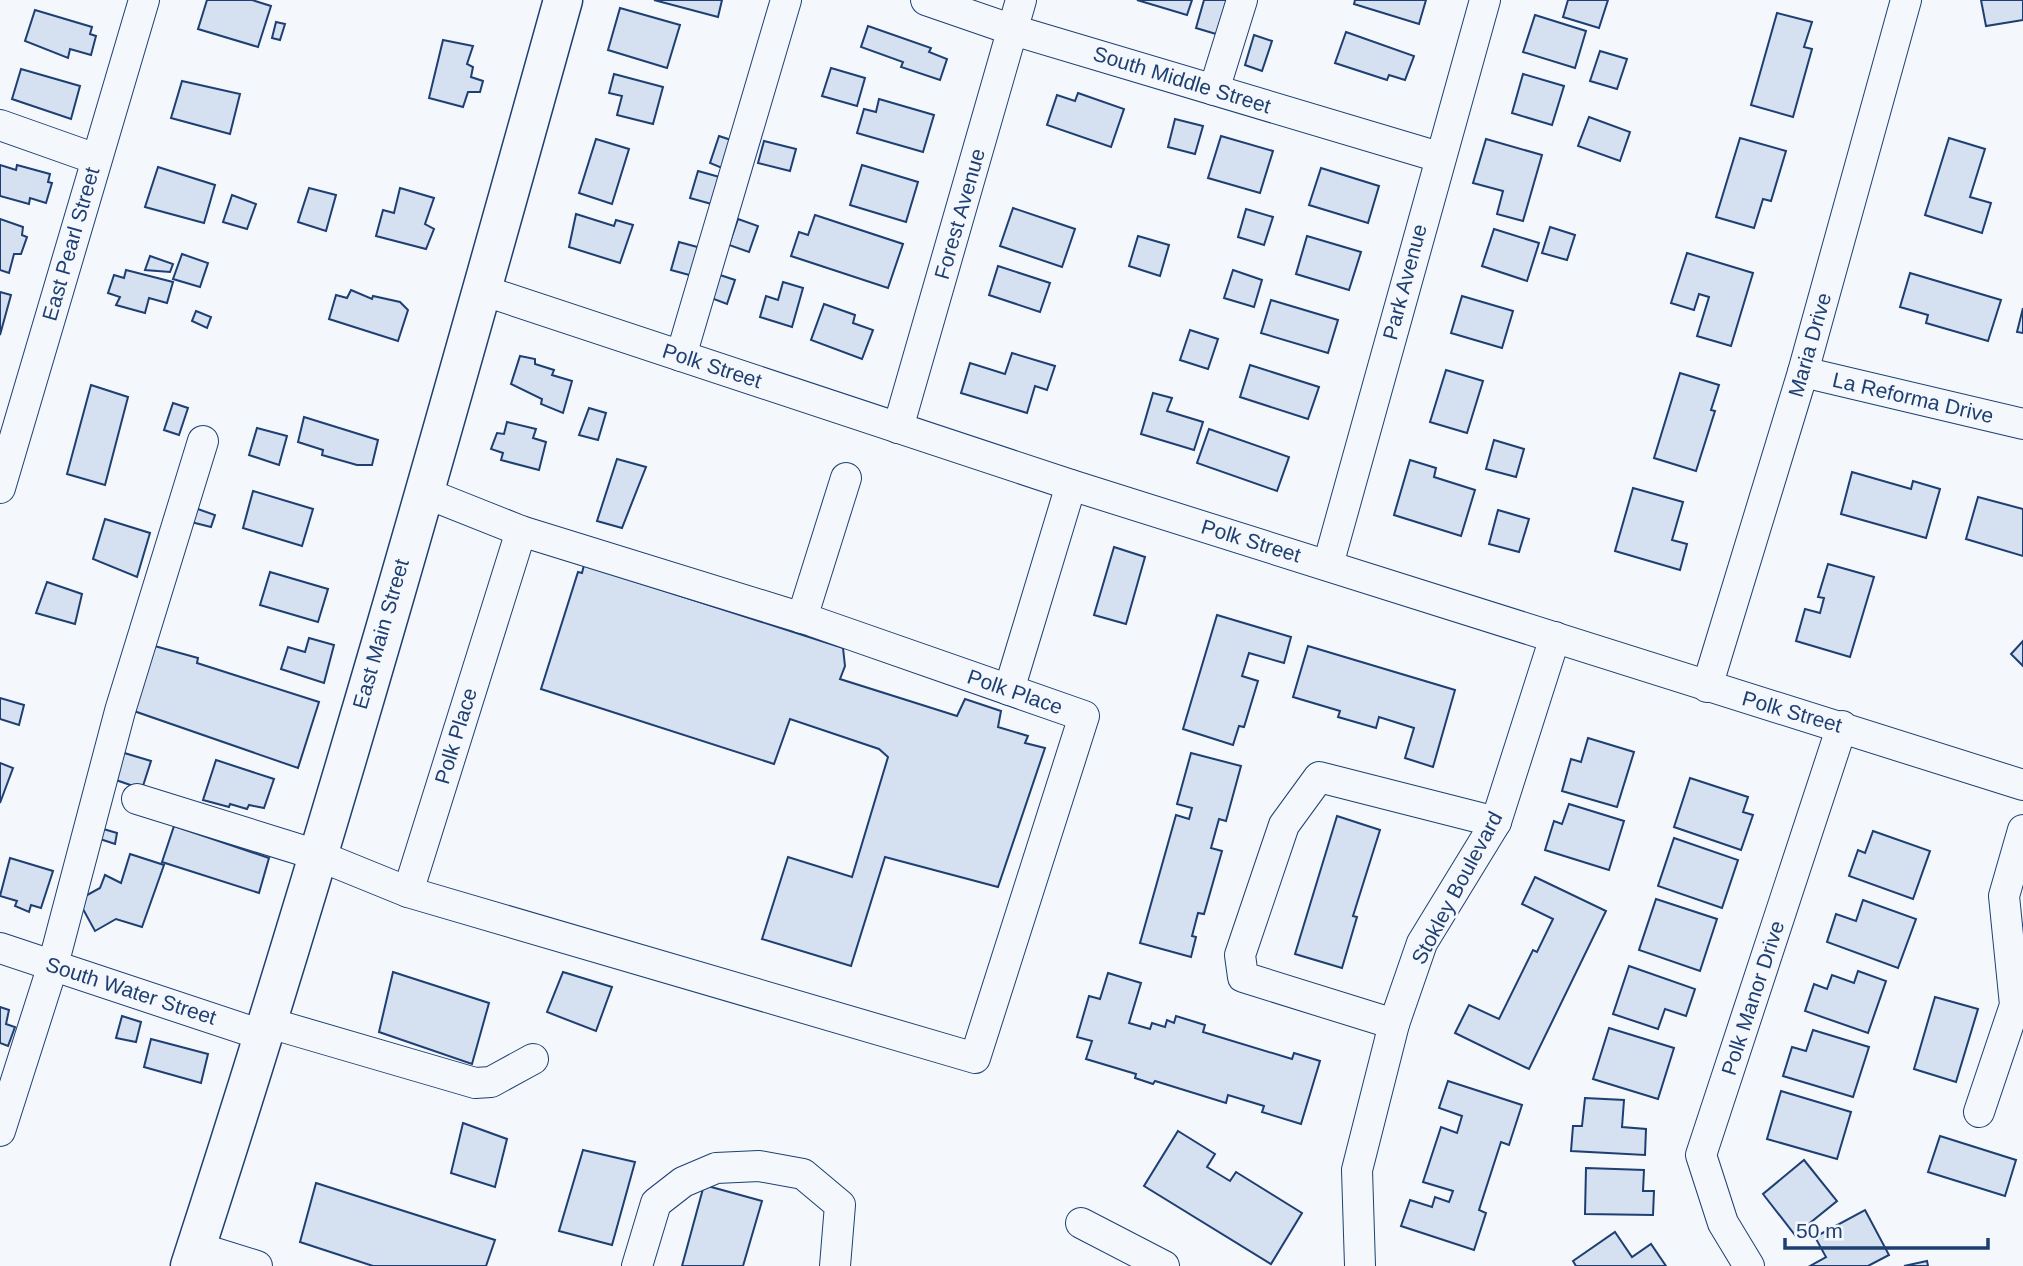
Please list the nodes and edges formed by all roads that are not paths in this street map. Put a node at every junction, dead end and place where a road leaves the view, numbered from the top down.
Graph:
1 (144, 0) edge
2 (563, 0) edge
3 (786, 0) edge
4 (926, 0) edge
5 (1021, 0) edge
6 (1242, 0) edge
7 (1485, 0) edge
8 (1906, 0) edge
9 (1013, 30) junction
10 (1214, 90) junction
11 (0, 125) edge
12 (1439, 157) junction
13 (96, 159) junction
14 (482, 290) junction
15 (681, 356) junction
16 (1803, 372) junction
17 (2023, 425) edge
18 (898, 428) junction
19 (203, 441) dead end
20 (846, 478) dead end
21 (1071, 485) junction
22 (0, 488) edge
23 (423, 492) junction
24 (521, 531) junction
25 (1328, 565) junction
26 (802, 618) junction
27 (1555, 637) junction
28 (1707, 687) junction
29 (1009, 690) junction
30 (1842, 726) junction
31 (2023, 785) edge
32 (137, 799) dead end
33 (1496, 821) junction
34 (2023, 830) edge
35 (317, 855) junction
36 (408, 892) junction
37 (0, 947) edge
38 (53, 965) junction
39 (1394, 1024) junction
40 (264, 1028) junction
41 (533, 1059) dead end
42 (1979, 1112) dead end
43 (0, 1131) edge
44 (1081, 1223) dead end
45 (193, 1256) edge
46 (257, 1266) edge
47 (637, 1266) edge
48 (835, 1266) edge
49 (1164, 1266) edge
50 (1360, 1266) edge
51 (1749, 1266) edge

1 - 13 street, East Pearl Street
2 - 14 main road, East Main Street
3 - 15 street
4 - 9 street, South Middle Street
5 - 9 street, Forest Avenue
6 - 10 street
7 - 12 street, Park Avenue
8 - 16 street, Maria Drive
9 - 10 street, South Middle Street
9 - 18 street, Forest Avenue
10 - 12 street, South Middle Street
11 - 13 street
12 - 25 street, Park Avenue
13 - 22 street, East Pearl Street
14 - 15 street, Polk Street
14 - 23 main road, East Main Street
15 - 18 street, Polk Street
16 - 17 street, La Reforma Drive
16 - 28 street, Maria Drive
18 - 21 street, Polk Street
19 - 38 street
20 - 26 street
21 - 25 street, Polk Street
21 - 29 street
23 - 24 street
23 - 35 main road, East Main Street
24 - 26 street, Polk Place
24 - 36 street, Polk Place
25 - 27 street, Polk Street
26 - 29 street, Polk Place
27 - 28 street, Polk Street
27 - 33 street, Stokley Boulevard
28 - 30 street, Polk Street
29 - 36 street, Polk Place
30 - 31 street, Polk Street
30 - 51 street, Polk Manor Drive
32 - 35 street, Polk Place
33 - 39 street, Stokley Boulevard
33 - 39 street
34 - 42 street
35 - 36 street, Polk Place
35 - 40 main road, East Main Street
37 - 38 street, South Water Street
38 - 40 street, South Water Street
38 - 43 street
39 - 50 street, Stokley Boulevard
40 - 41 street, South Water Street
40 - 45 main road, East Main Street
44 - 49 street
45 - 46 street
47 - 48 street

